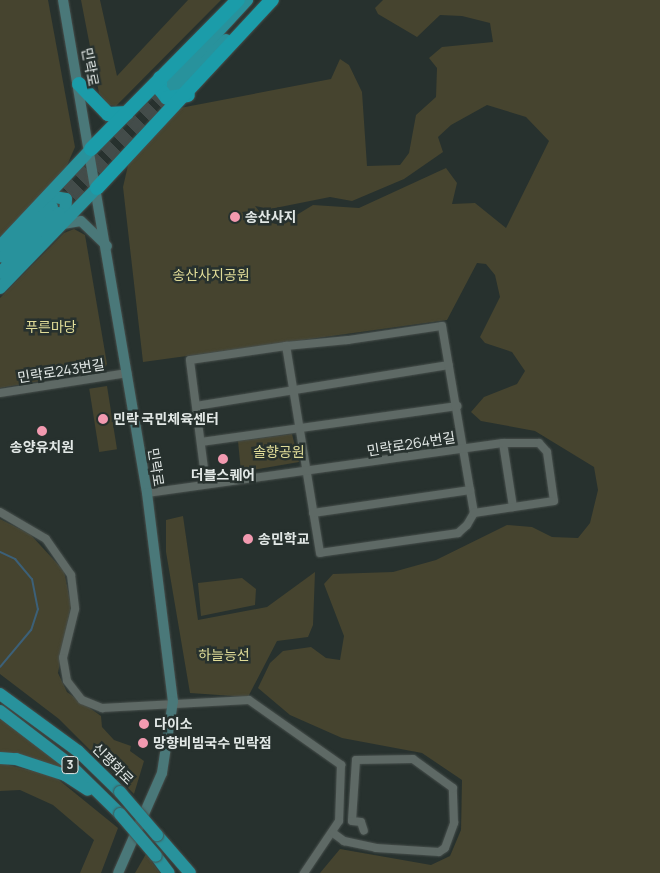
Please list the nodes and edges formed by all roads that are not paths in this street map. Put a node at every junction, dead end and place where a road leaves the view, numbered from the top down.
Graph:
1 (63, 0) edge
2 (238, 0) edge
3 (247, 0) edge
4 (266, 0) edge
5 (272, 0) edge
6 (79, 84) junction
7 (168, 86) junction
8 (188, 95) junction
9 (127, 113) junction
10 (91, 149) junction
11 (97, 188) junction
12 (55, 210) junction
13 (0, 246) edge
14 (107, 246) junction
15 (0, 260) edge
16 (0, 273) edge
17 (0, 288) edge
18 (286, 346) junction
19 (449, 365) junction
20 (127, 373) junction
21 (292, 390) junction
22 (0, 393) edge
23 (196, 406) junction
24 (457, 406) junction
25 (297, 429) junction
26 (201, 442) junction
27 (503, 443) junction
28 (464, 448) junction
29 (305, 470) junction
30 (206, 484) junction
31 (470, 490) junction
32 (146, 493) junction
33 (513, 507) junction
34 (0, 512) edge
35 (313, 513) junction
36 (474, 513) junction
37 (0, 694) edge
38 (173, 701) junction
39 (0, 711) edge
40 (0, 758) edge
41 (117, 810) junction
42 (364, 831) dead end
43 (334, 833) junction
44 (118, 873) edge
45 (169, 873) edge
46 (190, 873) edge
47 (304, 873) edge

1 - 6 main road, 민락로
2 - 7 highway
3 - 7 highway
4 - 7 highway
5 - 8 highway
6 - 9 highway
6 - 10 main road, 민락로
7 - 8 highway
7 - 9 highway
8 - 11 highway
9 - 10 highway
10 - 11 main road, 민락로
10 - 12 highway
11 - 12 highway
11 - 14 main road, 민락로
12 - 13 highway
12 - 14 main road
12 - 15 highway
12 - 16 highway
12 - 17 highway
14 - 20 main road, 민락로
18 - 19 street
18 - 21 street
18 - 23 street
19 - 21 street
19 - 24 street
20 - 22 street, 민락로243번길
20 - 32 main road, 민락로
21 - 23 street
21 - 25 street
23 - 26 street
24 - 25 street
24 - 28 street
25 - 26 street
25 - 29 street
26 - 30 street
27 - 28 street, 민락로264번길
27 - 33 street
27 - 33 street, 민락로264번길
28 - 29 street, 민락로264번길
28 - 31 street
29 - 30 street, 민락로264번길
29 - 35 street
30 - 32 street, 민락로264번길
31 - 35 street
31 - 36 street
32 - 38 main road, 민락로
33 - 36 street, 민락로264번길
34 - 38 street
35 - 36 street
37 - 46 highway, 신평화로 / 3, bridge
38 - 43 street
38 - 44 main road, 민락로
39 - 41 highway, 3
40 - 41 highway
41 - 45 highway, 3, bridge
42 - 43 street
43 - 47 street

